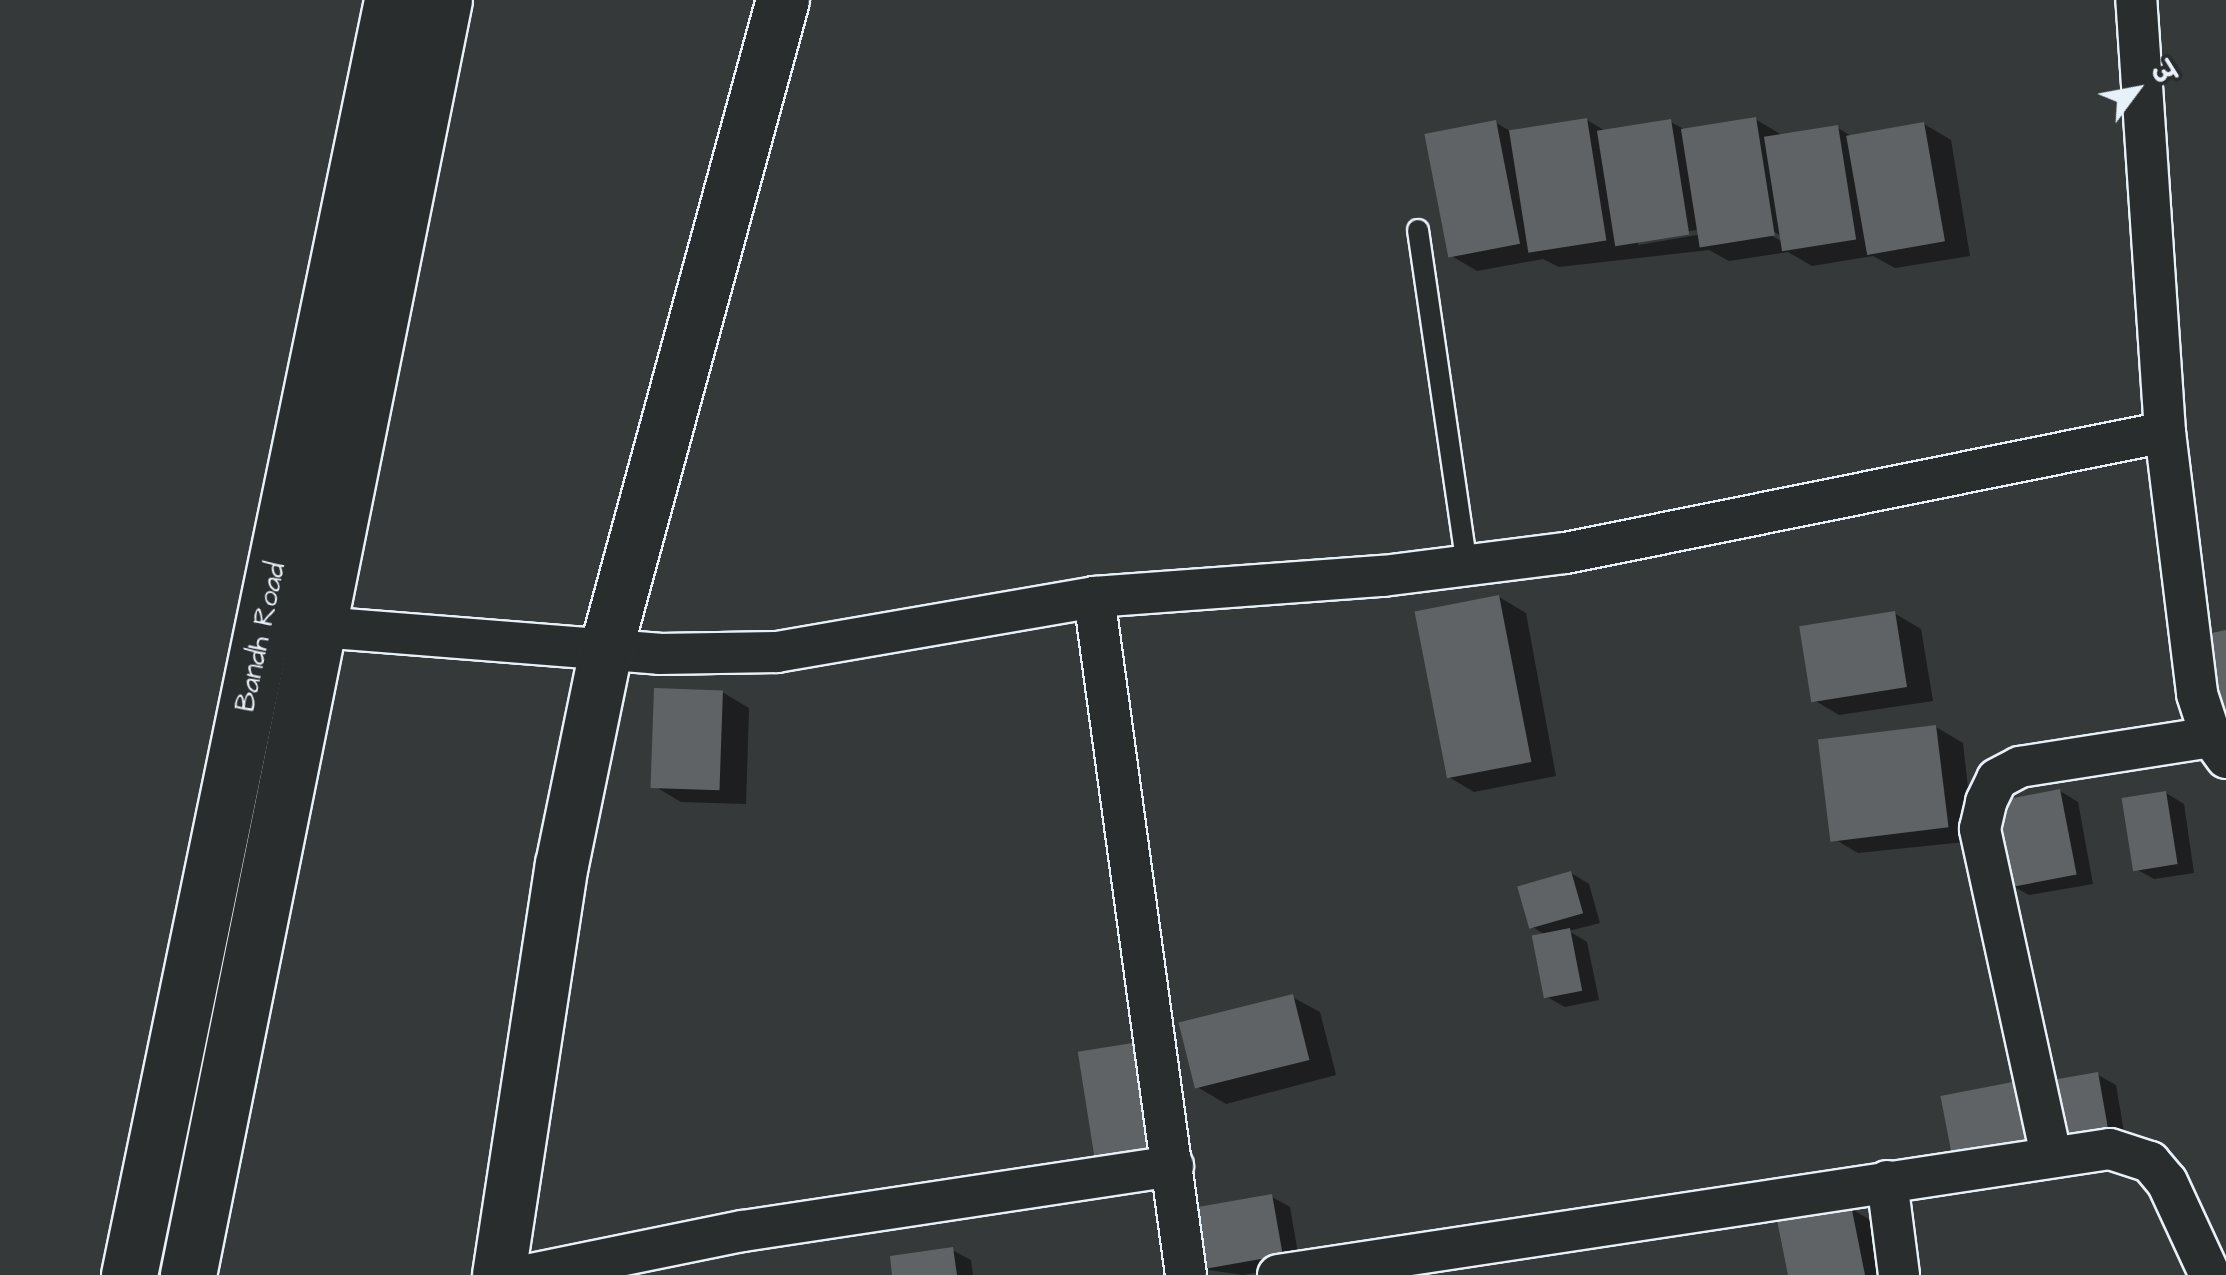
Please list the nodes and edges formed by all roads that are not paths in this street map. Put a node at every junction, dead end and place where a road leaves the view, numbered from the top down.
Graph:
1 (392, 0) edge
2 (444, 0) edge
3 (783, 0) edge
4 (2136, 0) edge
5 (1418, 230) dead end
6 (2165, 432) junction
7 (1467, 565) junction
8 (1094, 597) junction
9 (264, 622) junction
10 (319, 627) junction
11 (606, 650) junction
12 (2218, 748) edge
13 (2051, 1155) junction
14 (1173, 1166) junction
15 (1887, 1180) junction
16 (130, 1275) edge
17 (188, 1275) edge
18 (499, 1275) edge
19 (526, 1275) edge
20 (1186, 1275) edge
21 (1278, 1275) edge
22 (1900, 1275) edge
23 (2210, 1275) edge

1 - 9 main road, Bandh Road
2 - 10 main road, Bandh Road
3 - 11 street
4 - 6 street
5 - 7 lane
6 - 7 street
6 - 12 street
7 - 8 street
8 - 11 street
8 - 14 street
9 - 10 street
9 - 16 main road, Bandh Road
10 - 11 street
10 - 17 main road, Bandh Road
11 - 18 street
12 - 13 street
13 - 15 street
13 - 23 street
14 - 19 street
14 - 20 street
15 - 21 street
15 - 22 street

